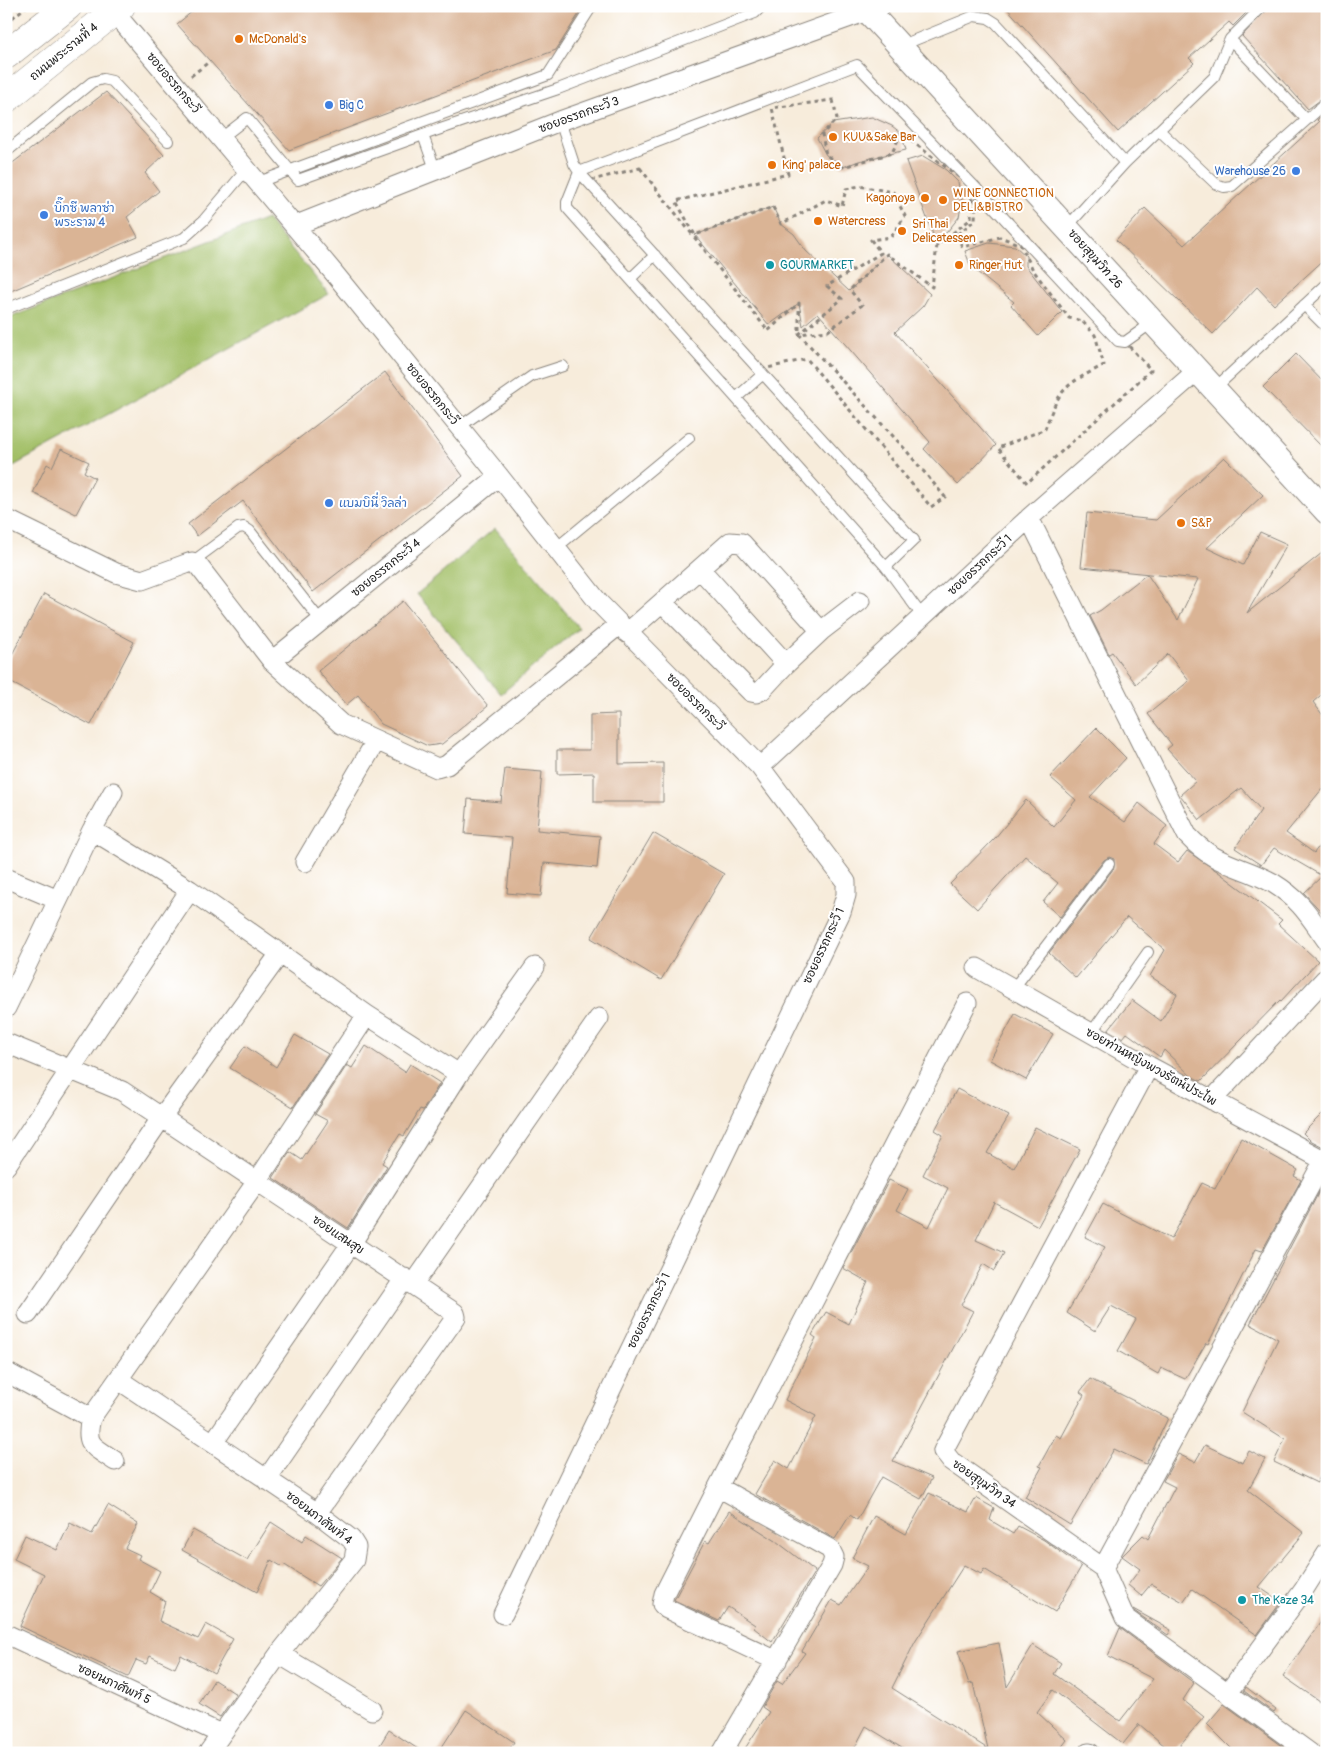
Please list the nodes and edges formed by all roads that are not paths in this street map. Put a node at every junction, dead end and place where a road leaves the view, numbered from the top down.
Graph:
1 (67, 6) edge
2 (592, 6) edge
3 (762, 6) edge
4 (1263, 6) edge
5 (115, 8) edge
6 (870, 8) edge
7 (1230, 39) junction
8 (900, 46) junction
9 (6, 55) edge
10 (6, 99) edge
11 (1327, 102) edge
12 (1307, 120) junction
13 (560, 121) junction
14 (1159, 130) junction
15 (423, 135) junction
16 (220, 139) junction
17 (168, 141) dead end
18 (6, 152) edge
19 (1126, 163) junction
20 (291, 170) junction
21 (436, 172) junction
22 (579, 172) junction
23 (251, 176) junction
24 (294, 226) junction
25 (1066, 228) junction
26 (656, 256) junction
27 (630, 278) junction
28 (1327, 284) edge
29 (1304, 305) junction
30 (6, 309) edge
31 (1153, 322) junction
32 (1327, 328) edge
33 (563, 366) dead end
34 (1197, 371) junction
35 (763, 374) junction
36 (1214, 389) junction
37 (736, 398) junction
38 (459, 427) junction
39 (689, 438) dead end
40 (499, 476) junction
41 (1327, 512) edge
42 (1030, 518) junction
43 (6, 519) edge
44 (556, 548) junction
45 (192, 562) junction
46 (886, 567) junction
47 (700, 569) junction
48 (860, 601) dead end
49 (663, 603) junction
50 (923, 617) junction
51 (321, 621) junction
52 (623, 629) junction
53 (821, 631) junction
54 (272, 661) junction
55 (786, 664) junction
56 (376, 741) junction
57 (760, 767) junction
58 (113, 792) dead end
59 (92, 830) junction
60 (305, 862) dead end
61 (1109, 864) dead end
62 (6, 878) edge
63 (190, 890) junction
64 (58, 900) junction
65 (1327, 942) edge
66 (1148, 952) dead end
67 (280, 955) junction
68 (535, 968) dead end
69 (977, 968) dead end
70 (1325, 979) dead end
71 (1013, 989) junction
72 (967, 1003) dead end
73 (6, 1008) edge
74 (367, 1015) junction
75 (600, 1018) dead end
76 (1091, 1034) junction
77 (6, 1043) edge
78 (1149, 1066) junction
79 (70, 1070) junction
80 (459, 1074) junction
81 (1212, 1100) junction
82 (162, 1117) junction
83 (1326, 1161) edge
84 (6, 1166) edge
85 (258, 1180) junction
86 (350, 1244) junction
87 (409, 1281) junction
88 (28, 1314) dead end
89 (6, 1372) edge
90 (119, 1380) junction
91 (91, 1418) junction
92 (213, 1443) junction
93 (115, 1461) dead end
94 (266, 1480) junction
95 (718, 1487) junction
96 (317, 1514) junction
97 (1327, 1553) edge
98 (1104, 1568) junction
99 (504, 1614) dead end
100 (6, 1635) edge
101 (279, 1654) junction
102 (777, 1661) junction
103 (1228, 1693) junction
104 (372, 1710) dead end
105 (221, 1734) junction
106 (208, 1753) edge
107 (722, 1753) edge
108 (1310, 1753) edge

1 - 9 main road
2 - 20 lane
3 - 15 lane
4 - 7 lane
5 - 10 main road, ถนนพระรามที่ 4
5 - 16 street, ซอยอรรถกระวี
6 - 8 street, ซอยสุขุมวิท 26
6 - 13 street, ซอยอรรถกระวี 3
7 - 12 lane
7 - 14 lane
8 - 19 lane
8 - 25 street, ซอยสุขุมวิท 26
11 - 12 lane
12 - 14 lane
13 - 21 street, ซอยอรรถกระวี 3
13 - 22 lane
14 - 19 lane
15 - 20 lane
15 - 21 lane
16 - 20 lane
16 - 23 street, ซอยอรรถกระวี
17 - 18 lane
19 - 25 lane
20 - 23 lane
21 - 24 street, ซอยอรรถกระวี 3
22 - 26 lane
22 - 27 lane
22 - 31 lane
23 - 24 street, ซอยอรรถกระวี
23 - 30 lane
24 - 38 street, ซอยอรรถกระวี
25 - 31 street, ซอยสุขุมวิท 26
26 - 27 lane
26 - 35 lane
27 - 37 lane
28 - 29 lane
29 - 32 lane
29 - 36 lane
31 - 34 street, ซอยสุขุมวิท 26
33 - 38 lane
34 - 36 street, ซอยสุขุมวิท 26
34 - 42 street, ซอยอรรถกระวี 1
35 - 37 lane
35 - 46 lane
36 - 41 street, ซอยสุขุมวิท 26
37 - 46 lane
38 - 40 street, ซอยอรรถกระวี
39 - 44 lane
40 - 44 street, ซอยอรรถกระวี
40 - 51 street, ซอยอรรถกระวี 4
42 - 50 street, ซอยอรรถกระวี 1
42 - 65 street
43 - 45 street
44 - 52 street, ซอยอรรถกระวี
45 - 51 lane
45 - 54 street
46 - 50 lane
47 - 49 street
47 - 53 street
47 - 55 street
48 - 53 street
49 - 52 street
49 - 55 street
50 - 57 street, ซอยอรรถกระวี 1
51 - 54 street, ซอยอรรถกระวี 4
52 - 56 street
52 - 57 street, ซอยอรรถกระวี
53 - 55 street
54 - 56 street
56 - 60 street
57 - 99 street, ซอยอรรถกระวี 1
58 - 59 street
59 - 63 street
59 - 64 street
61 - 71 lane
62 - 64 street
63 - 67 street
63 - 79 street
64 - 73 street
66 - 76 lane
67 - 74 street
67 - 82 street
68 - 80 street
69 - 71 street, ซอยท่านหญิงพวงรัตน์ประไพ
70 - 81 street
71 - 76 street, ซอยท่านหญิงพวงรัตน์ประไพ
72 - 95 street
74 - 80 street
74 - 85 street
75 - 87 street
76 - 78 street, ซอยท่านหญิงพวงรัตน์ประไพ
77 - 79 street, ซอยแสนสุข
78 - 81 street, ซอยท่านหญิงพวงรัตน์ประไพ
78 - 98 street, ซอยสุขุมวิท 34
79 - 82 street, ซอยแสนสุข
79 - 84 street
80 - 86 street
81 - 83 street, ซอยท่านหญิงพวงรัตน์ประไพ
82 - 85 street, ซอยแสนสุข
82 - 88 street
83 - 98 street
85 - 86 street, ซอยแสนสุข
85 - 90 street
86 - 87 street, ซอยแสนสุข
86 - 92 street
87 - 94 street
87 - 96 street, ซอยแสนสุข
89 - 91 street
90 - 91 street
90 - 92 street, ซอยนภาศัพท์ 4
91 - 93 street
92 - 94 street, ซอยนภาศัพท์ 4
94 - 96 street, ซอยนภาศัพท์ 4
95 - 102 street
95 - 102 street
96 - 101 street, ซอยนภาศัพท์ 4
97 - 103 street
98 - 103 street
100 - 105 street, ซอยนภาศัพท์ 5
101 - 104 street
101 - 105 street, ซอยนภาศัพท์ 4
102 - 107 street
103 - 108 street
105 - 106 street, ซอยนภาศัพท์ 4

